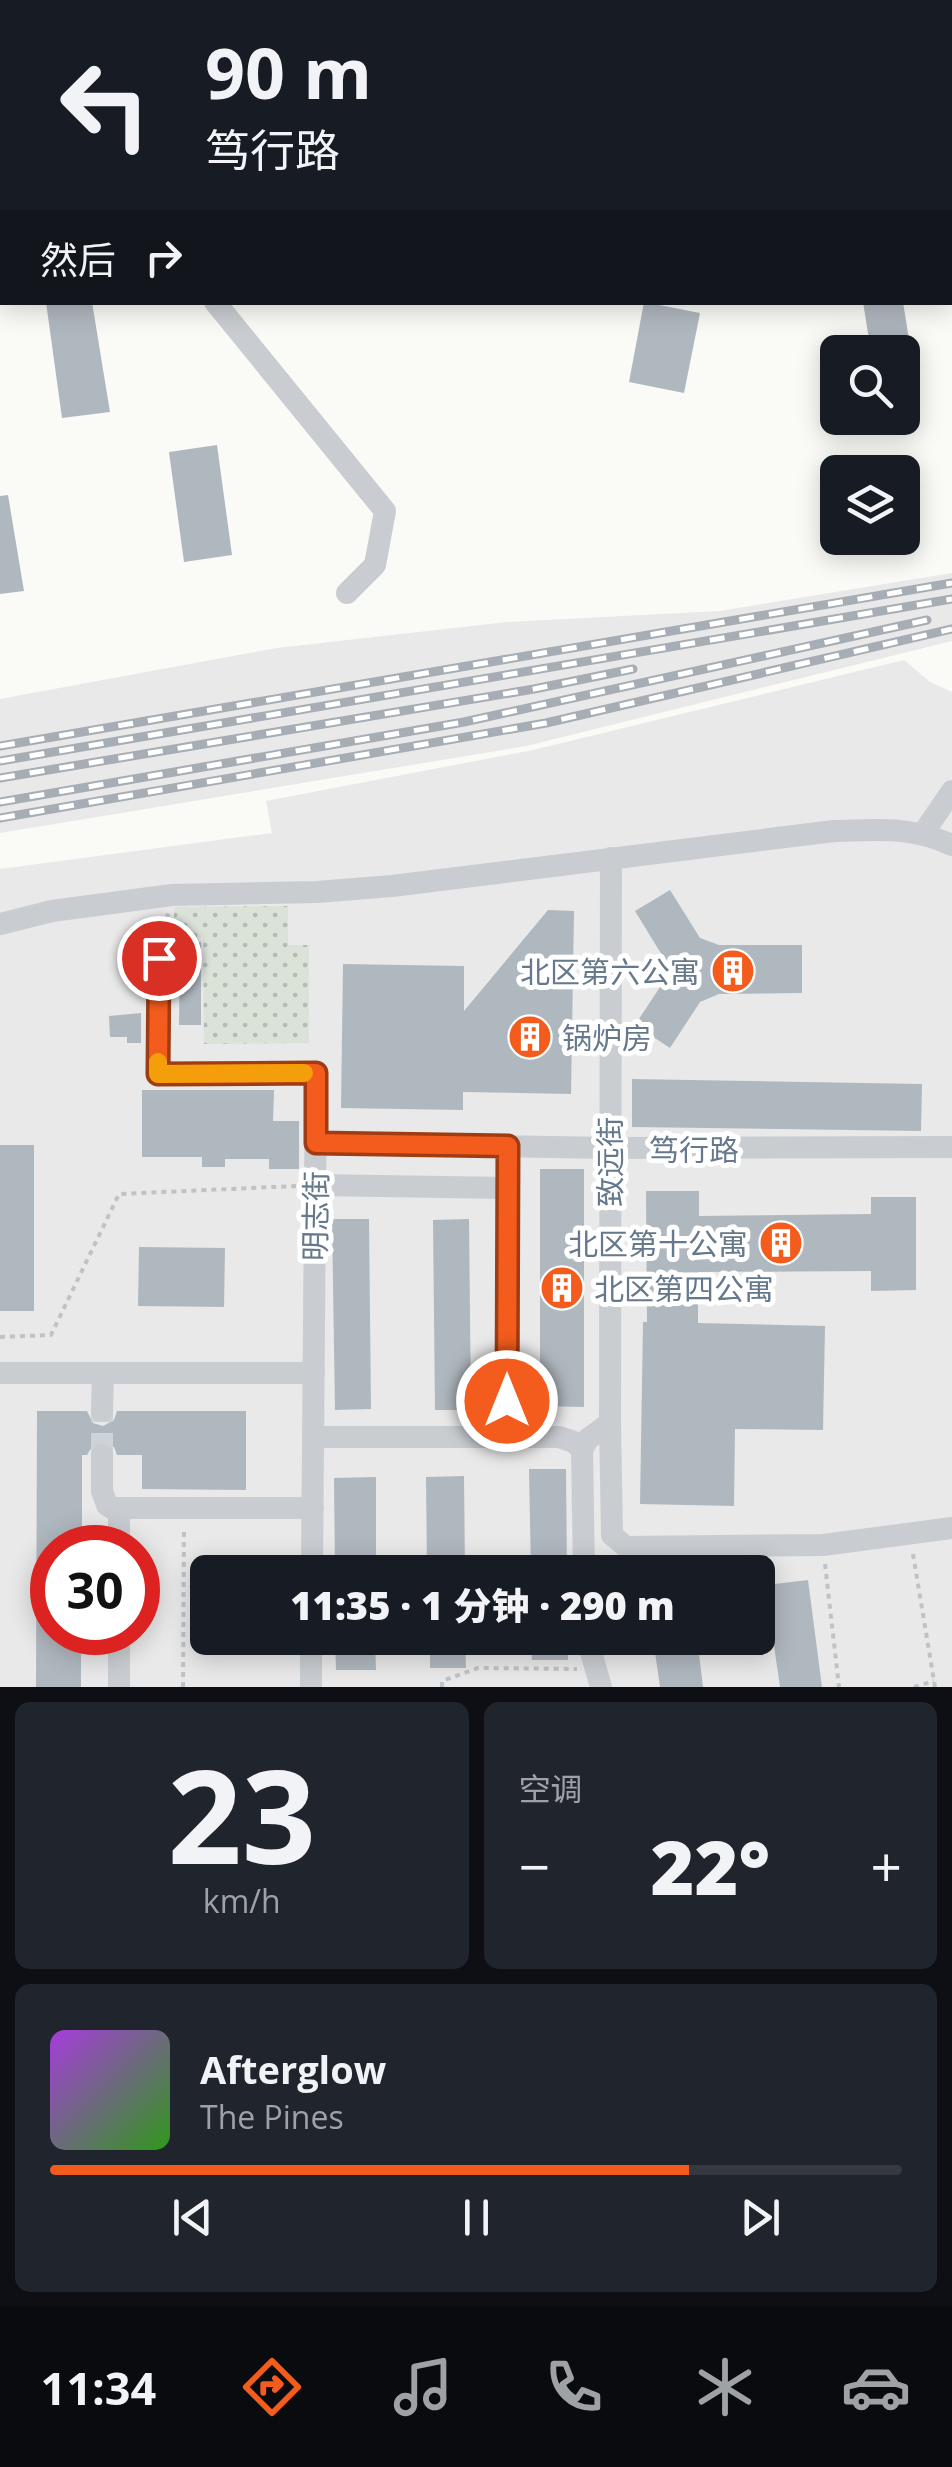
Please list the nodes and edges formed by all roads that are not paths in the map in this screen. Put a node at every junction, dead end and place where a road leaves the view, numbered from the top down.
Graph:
1 (217, 305) edge
2 (347, 593) dead end
3 (952, 790) edge
4 (924, 832) junction
5 (952, 845) edge
6 (611, 858) junction
7 (0, 924) edge
8 (159, 958) road end
9 (316, 1143) junction
10 (508, 1146) junction
11 (608, 1148) junction
12 (952, 1148) edge
13 (316, 1185) junction
14 (507, 1188) junction
15 (103, 1373) junction
16 (314, 1373) junction
17 (0, 1374) edge
18 (102, 1411) tunnel mouth
19 (610, 1422) junction
20 (507, 1436) junction
21 (313, 1437) junction
22 (582, 1450) junction
23 (102, 1455) tunnel mouth
24 (312, 1508) junction
25 (119, 1509) junction
26 (119, 1525) edge
27 (952, 1528) edge
28 (312, 1555) edge
29 (584, 1555) edge
30 (119, 1655) edge
31 (311, 1655) edge
32 (119, 1687) edge
33 (311, 1687) edge

1 - 2 street
3 - 4 street
4 - 5 street
4 - 6 street
6 - 7 street
6 - 11 street, 致远街
8 - 9 street, 明志街
9 - 10 street, 笃行路
9 - 13 street, 明志街
10 - 11 street, 笃行路
10 - 14 street
11 - 12 street, 笃行路
11 - 19 street, 致远街
13 - 14 street
13 - 16 street, 明志街
14 - 20 street
15 - 16 street
15 - 17 street
15 - 18 street
16 - 21 street, 明志街
19 - 22 street
19 - 27 street, 致远街
20 - 21 street
20 - 22 street
21 - 24 street, 明志街
22 - 29 street
23 - 25 street
24 - 25 street
24 - 28 street, 明志街
25 - 26 street
30 - 32 street
31 - 33 street

